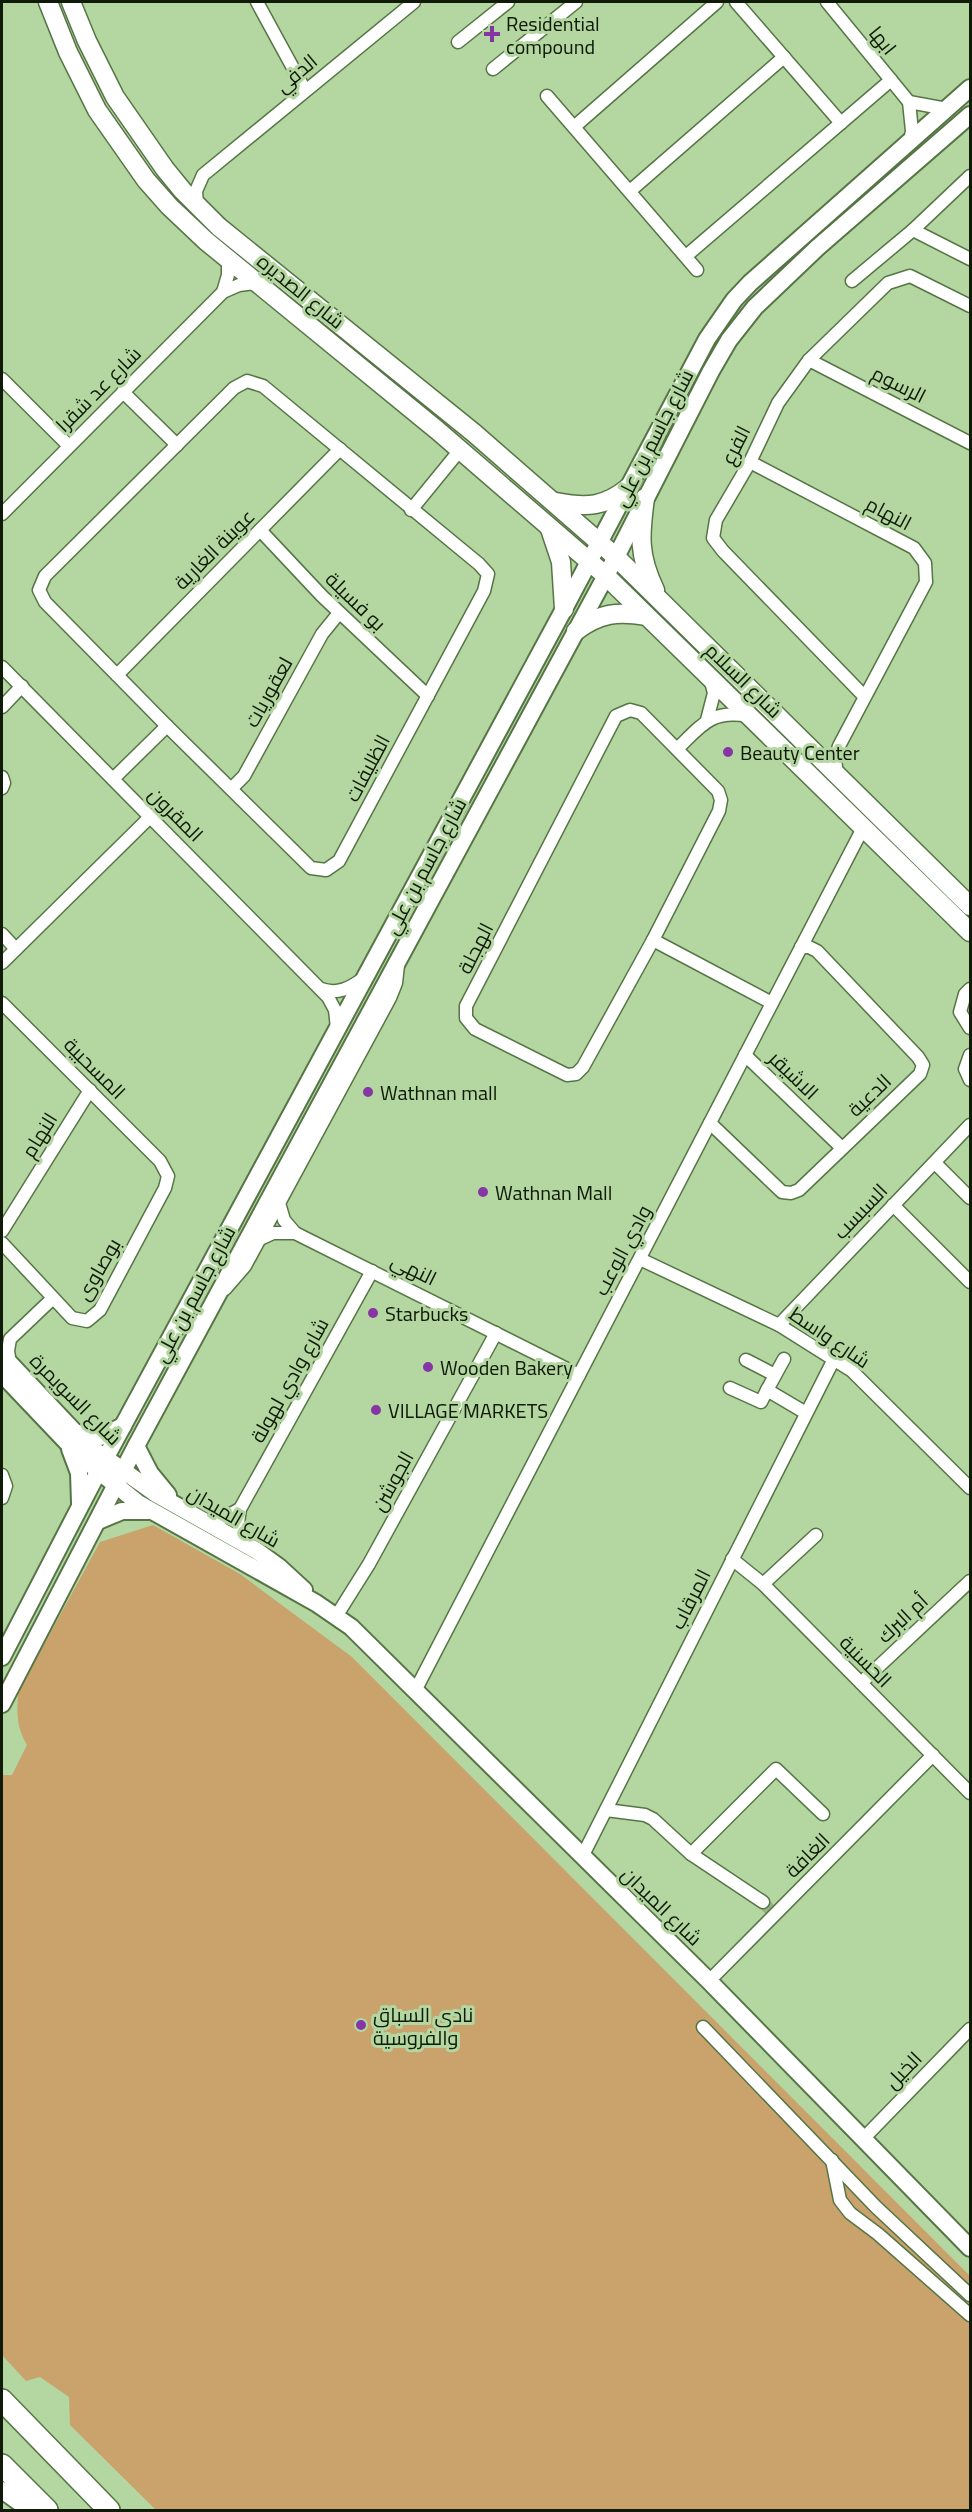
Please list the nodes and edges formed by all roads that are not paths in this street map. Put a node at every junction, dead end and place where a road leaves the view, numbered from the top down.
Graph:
1 (48, 2) edge
2 (71, 2) edge
3 (257, 2) edge
4 (414, 2) edge
5 (508, 2) edge
6 (576, 2) edge
7 (717, 2) edge
8 (736, 2) edge
9 (827, 2) edge
10 (458, 42) dead end
11 (784, 57) junction
12 (493, 69) dead end
13 (891, 80) junction
14 (970, 88) edge
15 (305, 90) junction
16 (547, 96) dead end
17 (909, 102) junction
18 (948, 109) junction
19 (970, 115) edge
20 (841, 123) junction
21 (574, 128) junction
22 (910, 141) junction
23 (204, 175) junction
24 (970, 176) edge
25 (173, 179) junction
26 (630, 191) junction
27 (197, 205) junction
28 (913, 230) junction
29 (686, 256) junction
30 (970, 259) edge
31 (228, 260) junction
32 (697, 270) dead end
33 (852, 281) dead end
34 (255, 283) junction
35 (222, 292) junction
36 (970, 306) edge
37 (809, 360) junction
38 (2, 379) edge
39 (123, 392) junction
40 (970, 443) edge
41 (177, 445) junction
42 (69, 446) junction
43 (340, 450) junction
44 (460, 450) junction
45 (750, 462) junction
46 (629, 487) junction
47 (645, 498) junction
48 (556, 502) junction
49 (411, 510) junction
50 (2, 513) edge
51 (550, 528) junction
52 (260, 530) junction
53 (600, 542) junction
54 (616, 557) junction
55 (589, 561) junction
56 (605, 575) junction
57 (660, 600) junction
58 (564, 609) junction
59 (339, 613) junction
60 (646, 616) junction
61 (576, 631) junction
62 (2, 667) edge
63 (117, 675) junction
64 (710, 678) junction
65 (22, 686) junction
66 (428, 696) junction
67 (864, 696) junction
68 (2, 707) edge
69 (749, 716) junction
70 (707, 720) junction
71 (166, 726) junction
72 (842, 740) junction
73 (677, 749) junction
74 (813, 751) junction
75 (837, 775) junction
76 (2, 777) edge
77 (113, 779) junction
78 (2, 788) edge
79 (231, 789) junction
80 (151, 816) junction
81 (863, 828) junction
82 (970, 906) edge
83 (970, 932) edge
84 (2, 934) edge
85 (653, 940) junction
86 (801, 947) junction
87 (16, 949) junction
88 (398, 960) junction
89 (2, 963) edge
90 (365, 977) junction
91 (970, 988) edge
92 (321, 989) junction
93 (2, 1003) edge
94 (772, 1003) junction
95 (337, 1028) junction
96 (970, 1028) edge
97 (745, 1055) junction
98 (970, 1055) edge
99 (970, 1080) edge
100 (90, 1090) junction
101 (710, 1123) junction
102 (970, 1125) edge
103 (842, 1148) junction
104 (160, 1161) joint
105 (934, 1162) junction
106 (970, 1198) edge
107 (279, 1203) junction
108 (893, 1206) junction
109 (2, 1231) edge
110 (295, 1233) junction
111 (260, 1239) junction
112 (2, 1243) edge
113 (640, 1259) junction
114 (372, 1271) junction
115 (970, 1282) edge
116 (219, 1293) junction
117 (52, 1299) junction
118 (779, 1325) junction
119 (496, 1333) junction
120 (6, 1340) edge
121 (784, 1359) dead end
122 (834, 1359) junction
123 (746, 1360) dead end
124 (4, 1364) edge
125 (579, 1375) junction
126 (775, 1375) junction
127 (730, 1388) dead end
128 (767, 1390) junction
129 (806, 1413) junction
130 (123, 1426) junction
131 (70, 1437) junction
132 (136, 1446) junction
133 (101, 1465) junction
134 (2, 1475) edge
135 (120, 1480) junction
136 (970, 1488) edge
137 (2, 1498) edge
138 (178, 1508) junction
139 (80, 1509) junction
140 (240, 1509) junction
141 (149, 1511) junction
142 (98, 1521) junction
143 (205, 1523) junction
144 (816, 1535) dead end
145 (245, 1544) junction
146 (732, 1559) junction
147 (970, 1581) edge
148 (763, 1584) junction
149 (316, 1603) junction
150 (337, 1615) junction
151 (2, 1657) edge
152 (861, 1683) junction
153 (415, 1691) junction
154 (2, 1704) edge
155 (933, 1755) junction
156 (970, 1793) edge
157 (606, 1809) junction
158 (823, 1815) dead end
159 (691, 1854) junction
160 (582, 1857) junction
161 (770, 1908) junction
162 (709, 1981) junction
163 (703, 2027) dead end
164 (970, 2029) edge
165 (862, 2139) junction
166 (832, 2159) junction
167 (970, 2248) edge
168 (970, 2295) edge
169 (970, 2315) edge
170 (2, 2400) edge
171 (2, 2417) edge
172 (2, 2465) edge
173 (67, 2468) junction
174 (2, 2490) edge
175 (30, 2511) edge
176 (47, 2511) edge
177 (109, 2511) edge

1 - 31 main road, شارع الصديره
2 - 25 main road, شارع الصديره
3 - 15 street
4 - 15 street, الدفي
5 - 10 street
6 - 12 street
7 - 21 street
8 - 11 street
9 - 13 street, ابها
11 - 20 street
11 - 26 street
13 - 17 street, ابها
13 - 20 street
14 - 18 street, شارع جاسم بن علي
15 - 23 street, الدفي
16 - 21 street
17 - 18 street
17 - 22 street
18 - 22 street, شارع جاسم بن علي
19 - 47 street, شارع جاسم بن علي
20 - 29 street
21 - 26 street
22 - 46 street, شارع جاسم بن علي
23 - 25 street
23 - 27 street
24 - 28 street
25 - 27 main road, شارع الصديره
26 - 29 street
27 - 48 main road, شارع الصديره
28 - 30 street
28 - 33 street
29 - 32 street
31 - 34 main road, شارع الصديره
31 - 35 street
34 - 35 street, شارع عد شقرا
34 - 44 main road, شارع الصديره
35 - 39 street, شارع عد شقرا
36 - 37 street, الفرع
37 - 40 street, الرسوم
37 - 45 street, الفرع
38 - 42 street
39 - 41 street
39 - 42 street, شارع عد شقرا
41 - 43 street, الظليفات
41 - 63 street, الظليفات
42 - 50 street, شارع عد شقرا
43 - 49 street, الظليفات
43 - 52 street, عوينة الغارية
44 - 49 street
44 - 51 main road, شارع الصديره
45 - 67 street, الفرع
45 - 67 street, النهام
46 - 48 main road
46 - 53 street, شارع جاسم بن علي
47 - 54 street, شارع جاسم بن علي
47 - 57 main road
48 - 53 main road, شارع الصديره
49 - 66 street, الظليفات
51 - 55 main road, شارع الصديره
51 - 58 main road
52 - 59 street, بو فسيلة
52 - 63 street, عوينة الغارية
53 - 54 main road, شارع السلام
53 - 55 street, شارع جاسم بن علي
54 - 56 street, شارع جاسم بن علي
54 - 57 main road, شارع السلام
55 - 56 main road, شارع السلام
55 - 58 street, شارع جاسم بن علي
56 - 60 main road, شارع السلام
56 - 61 street, شارع جاسم بن علي
57 - 74 main road, شارع السلام
58 - 90 street, شارع جاسم بن علي
59 - 66 street, بو فسيلة
59 - 79 street, لعقوريات
60 - 61 main road
60 - 64 main road, شارع السلام
61 - 88 street, شارع جاسم بن علي
62 - 65 street, المقرون
63 - 71 street, الظليفات
64 - 69 main road, شارع السلام
64 - 70 street
65 - 68 street
65 - 77 street, المقرون
66 - 79 street, الظليفات
67 - 72 street, النهام
69 - 70 street
69 - 81 main road, شارع السلام
70 - 73 street
71 - 77 street
71 - 79 street, الظليفات
72 - 74 street
72 - 75 street, النهام
73 - 85 street, الهجلة
73 - 85 street, الهجلة
74 - 75 main road, شارع السلام
75 - 82 main road, شارع السلام
76 - 78 street
77 - 80 street, المقرون
80 - 87 street
80 - 92 street, المقرون
81 - 83 main road, شارع السلام
81 - 86 street, وادي الوعب
84 - 87 street
85 - 94 street
86 - 94 street, وادي الوعب
86 - 103 street, الدعية
87 - 89 street
88 - 107 street
88 - 116 street, شارع جاسم بن علي
90 - 92 street
90 - 95 street, شارع جاسم بن علي
91 - 96 street
92 - 95 street, المقرون
93 - 100 street, المسحبية
94 - 97 street, وادي الوعب
95 - 130 street, شارع جاسم بن علي
97 - 101 street, وادي الوعب
97 - 103 street, الاشيقر
98 - 99 street
100 - 104 street, المسحبية
100 - 109 street, النهام
101 - 103 street, الدعية
101 - 113 street, وادي الوعب
102 - 105 street, السبسب
104 - 117 street, بوصاوى
105 - 106 street
105 - 108 street, السبسب
107 - 110 street
107 - 111 street
108 - 115 street
108 - 118 street, السبسب
110 - 111 street
110 - 114 street, النهي
111 - 116 street
112 - 117 street, بوصاوى
113 - 118 street, شارع واسط
113 - 125 street, وادي الوعب
114 - 119 street, النهي
114 - 140 street, شارع وادي لهولة
116 - 132 street, شارع جاسم بن علي
117 - 120 street
118 - 122 street, شارع واسط
119 - 125 street, النهي
119 - 150 street, الجوشن
120 - 124 street
121 - 126 street
122 - 129 street, المرقاب
122 - 136 street, شارع واسط
123 - 126 street
124 - 131 street, شارع السويمرة
125 - 153 street, وادي الوعب
126 - 128 street
127 - 128 street
128 - 129 street
129 - 146 street, المرقاب
130 - 131 street
130 - 133 street, شارع جاسم بن علي
131 - 133 street, شارع السويمرة
131 - 139 street
132 - 135 street, شارع جاسم بن علي
132 - 138 street
133 - 135 street, شارع السويمرة
133 - 139 street, شارع جاسم بن علي
134 - 137 street
135 - 138 street, شارع الميدان
135 - 141 street, شارع الميدان
135 - 142 street, شارع جاسم بن علي
138 - 143 street, شارع الميدان
139 - 151 street, شارع جاسم بن علي
140 - 143 street
140 - 145 street
141 - 142 street
141 - 149 street, شارع الميدان
142 - 154 street, شارع جاسم بن علي
143 - 145 street, شارع الميدان
144 - 148 street
145 - 149 street, شارع الميدان
146 - 148 street, الحسنية
146 - 157 street, المرقاب
147 - 152 street, أم البرك
148 - 152 street, الحسنية
149 - 150 street, شارع الميدان
150 - 153 street, شارع الميدان
152 - 155 street, الحسنية
153 - 160 street, شارع الميدان
155 - 156 street, الحسنية
155 - 161 street, الغافة
157 - 159 street
157 - 160 street, المرقاب
158 - 159 street
159 - 161 street
160 - 162 street, شارع الميدان
161 - 162 street, الغافة
162 - 165 street, شارع الميدان
163 - 166 street
164 - 165 street, الخيل
165 - 167 street, شارع الميدان
166 - 168 street
166 - 169 street
170 - 173 highway
171 - 173 highway
172 - 176 highway
173 - 177 highway
174 - 175 street

